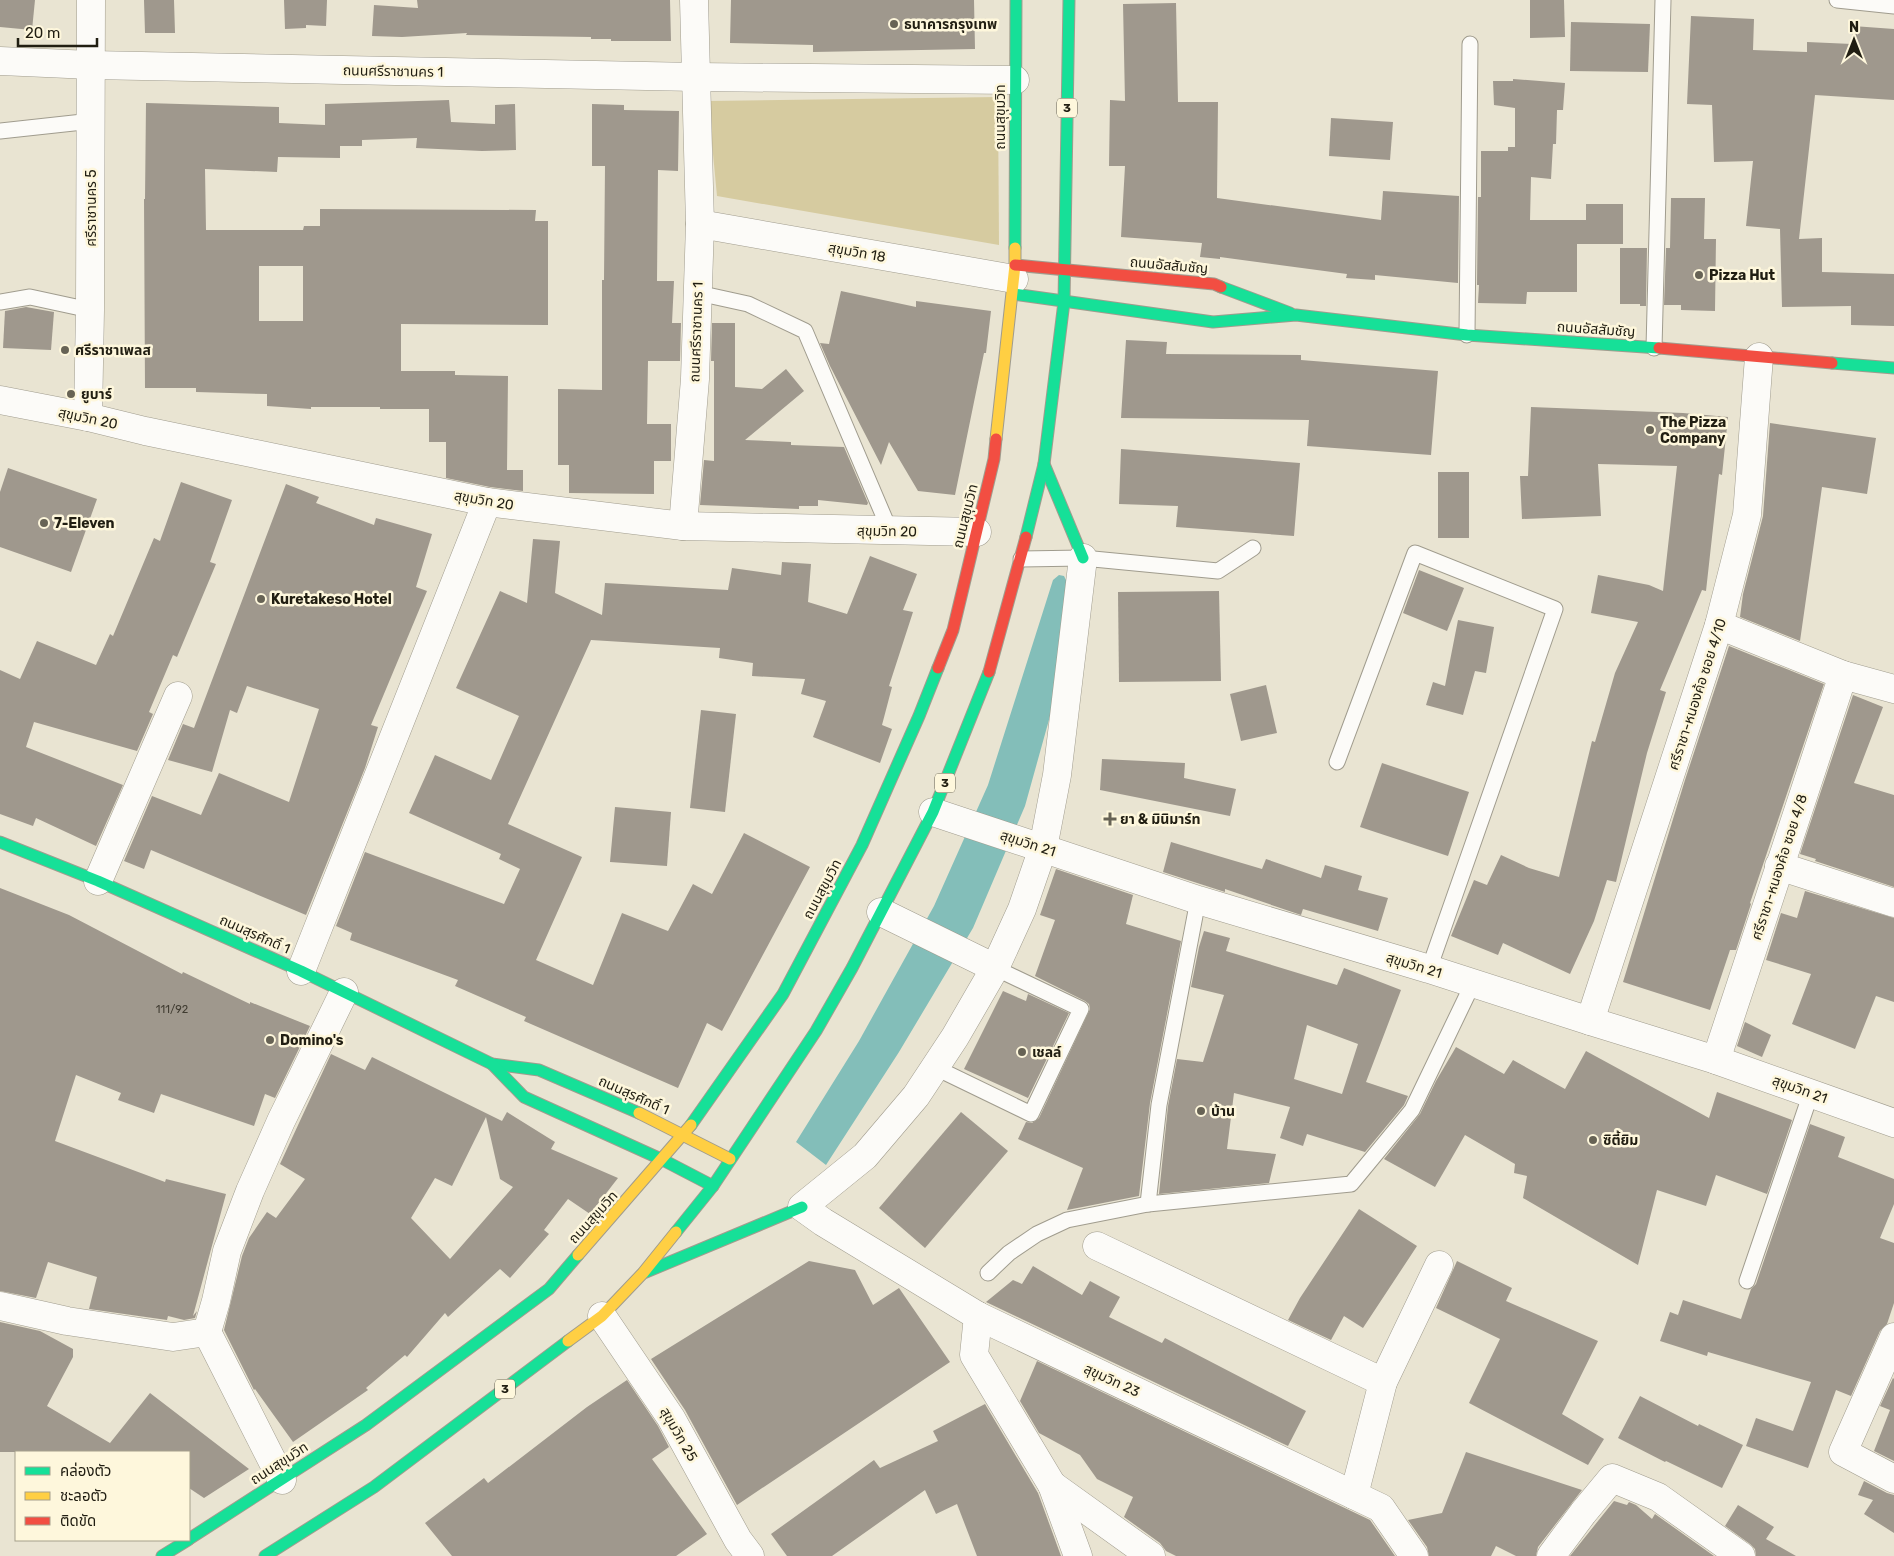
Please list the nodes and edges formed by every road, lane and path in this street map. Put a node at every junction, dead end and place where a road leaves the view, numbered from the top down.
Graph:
1 (91, 0) edge
2 (694, 0) edge
3 (1016, 0) edge
4 (1069, 0) edge
5 (1663, 0) edge
6 (1836, 0) edge
7 (1894, 6) edge
8 (1470, 44) dead end
9 (0, 61) edge
10 (91, 64) junction
11 (696, 77) junction
12 (1015, 80) junction
13 (92, 121) junction
14 (0, 132) edge
15 (700, 224) junction
16 (1064, 270) junction
17 (1014, 279) junction
18 (698, 294) junction
19 (0, 302) edge
20 (1064, 302) junction
21 (90, 310) junction
22 (1296, 315) junction
23 (1467, 336) junction
24 (1654, 348) junction
25 (1758, 356) junction
26 (1894, 368) edge
27 (0, 400) edge
28 (88, 417) junction
29 (1044, 464) junction
30 (487, 502) junction
31 (683, 526) junction
32 (890, 531) junction
33 (977, 532) junction
34 (1253, 548) dead end
35 (1083, 558) junction
36 (1021, 559) junction
37 (1720, 625) junction
38 (1843, 675) junction
39 (1894, 689) edge
40 (178, 696) dead end
41 (1337, 762) dead end
42 (933, 812) junction
43 (0, 842) edge
44 (1044, 848) junction
45 (1779, 866) junction
46 (98, 881) junction
47 (1198, 900) junction
48 (1894, 903) edge
49 (881, 912) junction
50 (994, 968) junction
51 (1429, 969) junction
52 (301, 971) junction
53 (1473, 983) junction
54 (344, 992) junction
55 (1590, 1021) junction
56 (1716, 1060) junction
57 (492, 1064) junction
58 (934, 1067) junction
59 (1811, 1093) junction
60 (1894, 1123) edge
61 (684, 1135) junction
62 (730, 1159) junction
63 (663, 1160) junction
64 (713, 1186) junction
65 (1148, 1204) junction
66 (802, 1208) junction
67 (1097, 1246) dead end
68 (1438, 1265) dead end
69 (643, 1273) junction
70 (988, 1273) dead end
71 (1747, 1281) dead end
72 (0, 1306) edge
73 (602, 1316) junction
74 (978, 1316) junction
75 (206, 1332) junction
76 (1894, 1337) edge
77 (1383, 1382) junction
78 (1894, 1479) edge
79 (282, 1480) junction
80 (1052, 1484) junction
81 (1354, 1495) junction
82 (190, 1539) edge
83 (186, 1541) edge
84 (162, 1556) edge
85 (265, 1556) edge
86 (750, 1556) edge
87 (1078, 1556) edge
88 (1151, 1556) edge
89 (1414, 1556) edge
90 (1551, 1556) edge
91 (1741, 1556) edge

1 - 10 street, ศรีราชานคร 5
2 - 11 street
3 - 12 main road, ถนนสุขุมวิท
4 - 16 main road, 3
5 - 24 lane
6 - 7 lane
8 - 23 lane
9 - 10 street, ถนนศรีราชานคร 1
10 - 11 street, ถนนศรีราชานคร 1
10 - 13 street, ศรีราชานคร 5
11 - 12 street, ถนนศรีราชานคร 1
11 - 15 street, ถนนศรีราชานคร 1
12 - 17 main road, ถนนสุขุมวิท
13 - 14 lane
13 - 21 street, ศรีราชานคร 5
15 - 17 street, สุขุมวิท 18
15 - 18 street, ถนนศรีราชานคร 1
16 - 17 main road, ถนนอัสสัมชัญ
16 - 20 main road, 3
16 - 22 main road, ถนนอัสสัมชัญ
17 - 20 main road, ถนนอัสสัมชัญ
17 - 33 main road, ถนนสุขุมวิท
18 - 31 street, ถนนศรีราชานคร 1
18 - 32 lane
19 - 21 lane
20 - 22 main road, ถนนอัสสัมชัญ
20 - 29 main road, 3
21 - 28 street, ศรีราชานคร 5
22 - 23 main road, ถนนอัสสัมชัญ
23 - 24 main road, ถนนอัสสัมชัญ
24 - 25 main road, ถนนอัสสัมชัญ
25 - 26 main road, ถนนอัสสัมชัญ
25 - 37 street, ศรีราชา-หนองค้อ ซอย 4/10
27 - 28 street, สุขุมวิท 20
28 - 30 street, สุขุมวิท 20
29 - 35 main road
29 - 36 main road, 3
30 - 31 street, สุขุมวิท 20
30 - 52 street
31 - 32 street, สุขุมวิท 20
32 - 33 street, สุขุมวิท 20
33 - 61 main road, ถนนสุขุมวิท
34 - 35 lane
35 - 36 lane
35 - 44 street
36 - 42 main road, 3
37 - 38 street
37 - 55 street, ศรีราชา-หนองค้อ ซอย 4/10
38 - 39 street
38 - 45 street, ศรีราชา-หนองค้อ ซอย 4/8
40 - 46 street
41 - 51 lane
42 - 44 street, สุขุมวิท 21
42 - 49 main road, 3
43 - 46 main road, ถนนสุรศักดิ์ 1
44 - 47 street, สุขุมวิท 21
44 - 50 street
45 - 48 street
45 - 56 street, ศรีราชา-หนองค้อ ซอย 4/8
46 - 52 main road, ถนนสุรศักดิ์ 1
47 - 51 street, สุขุมวิท 21
47 - 65 lane
49 - 50 street
49 - 62 main road, 3
50 - 58 street
50 - 58 lane
51 - 53 street, สุขุมวิท 21
52 - 54 main road, ถนนสุรศักดิ์ 1
53 - 55 street, สุขุมวิท 21
53 - 65 lane
54 - 57 main road, ถนนสุรศักดิ์ 1
54 - 75 street
55 - 56 street, สุขุมวิท 21
56 - 59 street, สุขุมวิท 21
57 - 61 main road, ถนนสุรศักดิ์ 1
57 - 63 main road, ถนนสุรศักดิ์ 1
58 - 66 street
59 - 60 street, สุขุมวิท 21
59 - 71 lane
61 - 62 main road, ถนนสุรศักดิ์ 1
61 - 63 main road, ถนนสุขุมวิท
62 - 64 main road, 3
63 - 64 main road, ถนนสุรศักดิ์ 1
63 - 79 main road, ถนนสุขุมวิท
64 - 69 main road, 3
65 - 70 lane
66 - 69 main road
66 - 74 street, สุขุมวิท 23
67 - 77 street
68 - 77 street
69 - 73 main road, 3
72 - 75 street
73 - 85 main road, 3
73 - 86 street, สุขุมวิท 25
74 - 80 street
74 - 81 street, สุขุมวิท 23
75 - 79 street
76 - 78 street
77 - 81 street
79 - 82 main road, ถนนสุขุมวิท
80 - 87 street
80 - 88 street
81 - 89 street, สุขุมวิท 23
83 - 84 main road, ถนนสุขุมวิท
90 - 91 street

